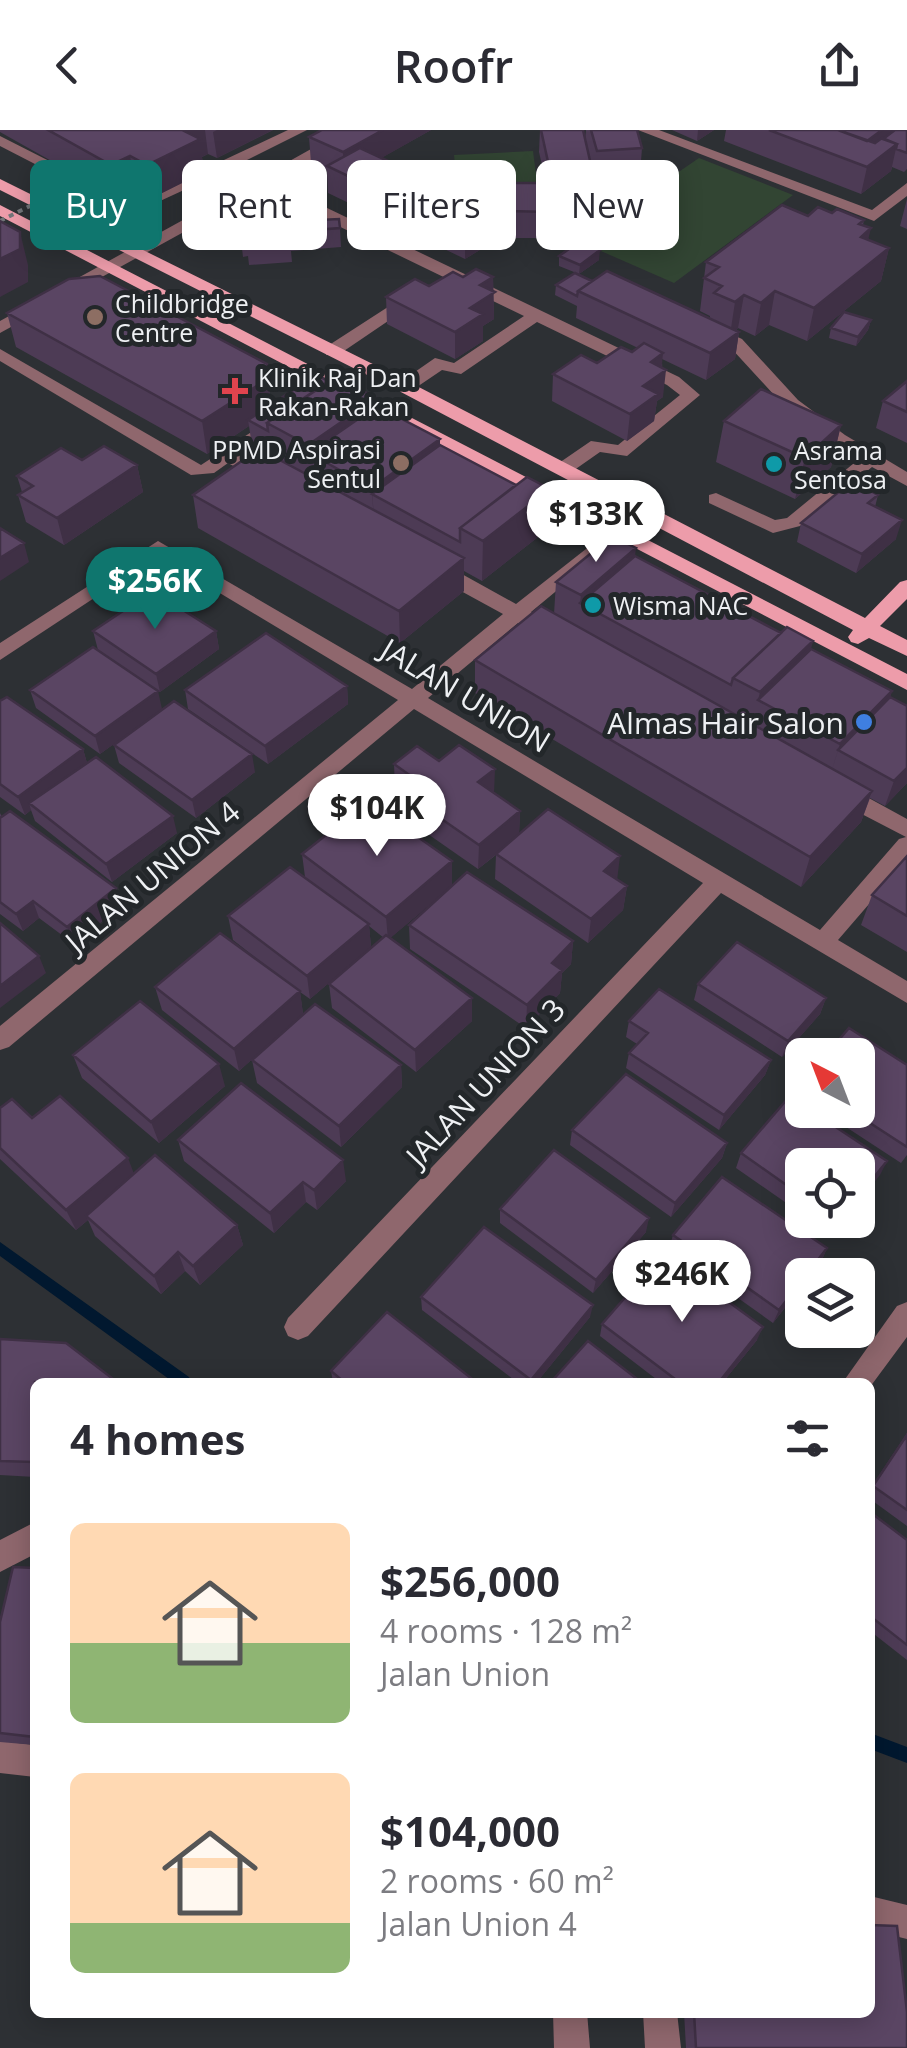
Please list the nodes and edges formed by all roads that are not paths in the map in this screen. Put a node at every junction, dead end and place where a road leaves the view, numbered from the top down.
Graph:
1 (300, 130) edge
2 (645, 130) edge
3 (347, 132) edge
4 (0, 140) edge
5 (236, 160) edge
6 (302, 160) edge
7 (0, 184) edge
8 (182, 185) edge
9 (907, 188) edge
10 (0, 210) edge
11 (327, 216) edge
12 (182, 229) edge
13 (140, 253) junction
14 (111, 269) junction
15 (452, 274) junction
16 (536, 315) junction
17 (701, 326) edge
18 (0, 328) edge
19 (332, 351) junction
20 (0, 354) edge
21 (405, 387) junction
22 (290, 416) edge
23 (229, 456) junction
24 (871, 458) junction
25 (564, 469) junction
26 (907, 480) edge
27 (280, 484) edge
28 (716, 499) dead end
29 (619, 529) junction
30 (416, 558) edge
31 (907, 587) edge
32 (518, 613) junction
33 (866, 628) junction
34 (552, 632) edge
35 (903, 641) edge
36 (844, 650) junction
37 (0, 653) edge
38 (873, 666) junction
39 (907, 683) edge
40 (414, 699) junction
41 (822, 782) edge
42 (907, 830) edge
43 (907, 845) edge
44 (720, 881) junction
45 (822, 942) junction
46 (907, 992) edge
47 (0, 1040) edge
48 (907, 1315) edge
49 (298, 1327) dead end
50 (861, 1378) edge
51 (30, 1541) edge
52 (0, 1557) edge
53 (0, 1757) edge
54 (30, 1760) edge
55 (875, 1913) edge
56 (907, 1922) edge
57 (570, 2018) edge
58 (661, 2018) edge
59 (572, 2048) edge
60 (664, 2048) edge

1 - 5 street
2 - 9 street
3 - 6 street
4 - 8 street
7 - 13 main road
10 - 14 main road
11 - 15 street
12 - 13 street
13 - 14 street
13 - 19 main road
14 - 18 street
14 - 29 main road
15 - 16 street
15 - 19 street
16 - 21 street
16 - 25 street
17 - 24 street
19 - 21 main road
20 - 23 street
21 - 25 main road
22 - 23 street
23 - 27 street
24 - 26 street
24 - 28 street
25 - 33 main road
29 - 32 street, JALAN UNION 4
29 - 36 main road
30 - 32 street
31 - 33 main road
32 - 34 street
32 - 40 street, JALAN UNION 4
33 - 35 main road
33 - 36 main road
35 - 38 main road
36 - 38 main road
37 - 40 street, JALAN UNION
38 - 39 main road
40 - 44 street, JALAN UNION
40 - 47 street, JALAN UNION 4
41 - 42 street
43 - 45 street
44 - 45 street, JALAN UNION
44 - 49 street, JALAN UNION 3
45 - 46 street, JALAN UNION
48 - 50 street
51 - 52 street
53 - 54 street
55 - 56 street
57 - 59 street
58 - 60 street

